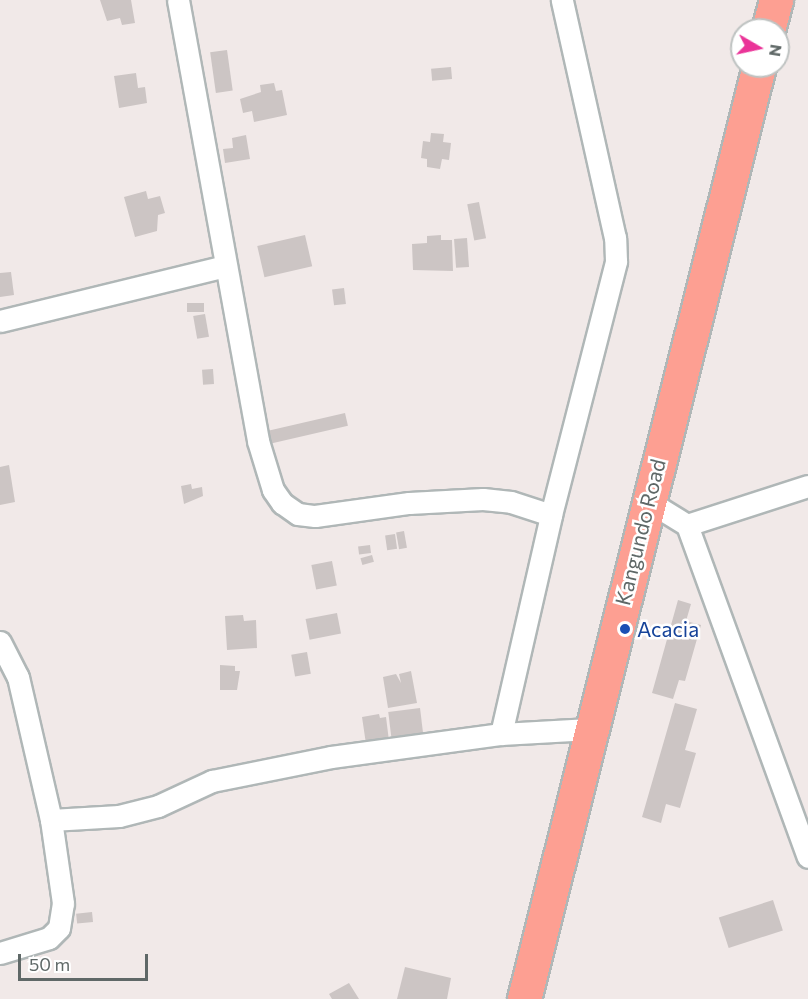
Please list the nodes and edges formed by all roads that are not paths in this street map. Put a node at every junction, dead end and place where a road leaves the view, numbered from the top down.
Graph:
1 (178, 0) edge
2 (562, 0) edge
3 (776, 0) edge
4 (771, 18) edge
5 (756, 78) edge
6 (225, 266) junction
7 (0, 321) edge
8 (808, 486) edge
9 (648, 501) junction
10 (551, 515) junction
11 (687, 525) junction
12 (0, 642) edge
13 (590, 729) junction
14 (501, 734) junction
15 (51, 820) junction
16 (808, 857) edge
17 (0, 953) edge
18 (524, 999) edge

1 - 6 street
2 - 10 street
3 - 4 highway
5 - 9 highway, Kangundo Road
6 - 7 street
6 - 10 street
8 - 11 street
9 - 11 street
9 - 13 highway, Kangundo Road
10 - 14 street
11 - 16 street
12 - 15 street
13 - 14 street
13 - 18 highway, Kangundo Road
14 - 15 street
15 - 17 street

